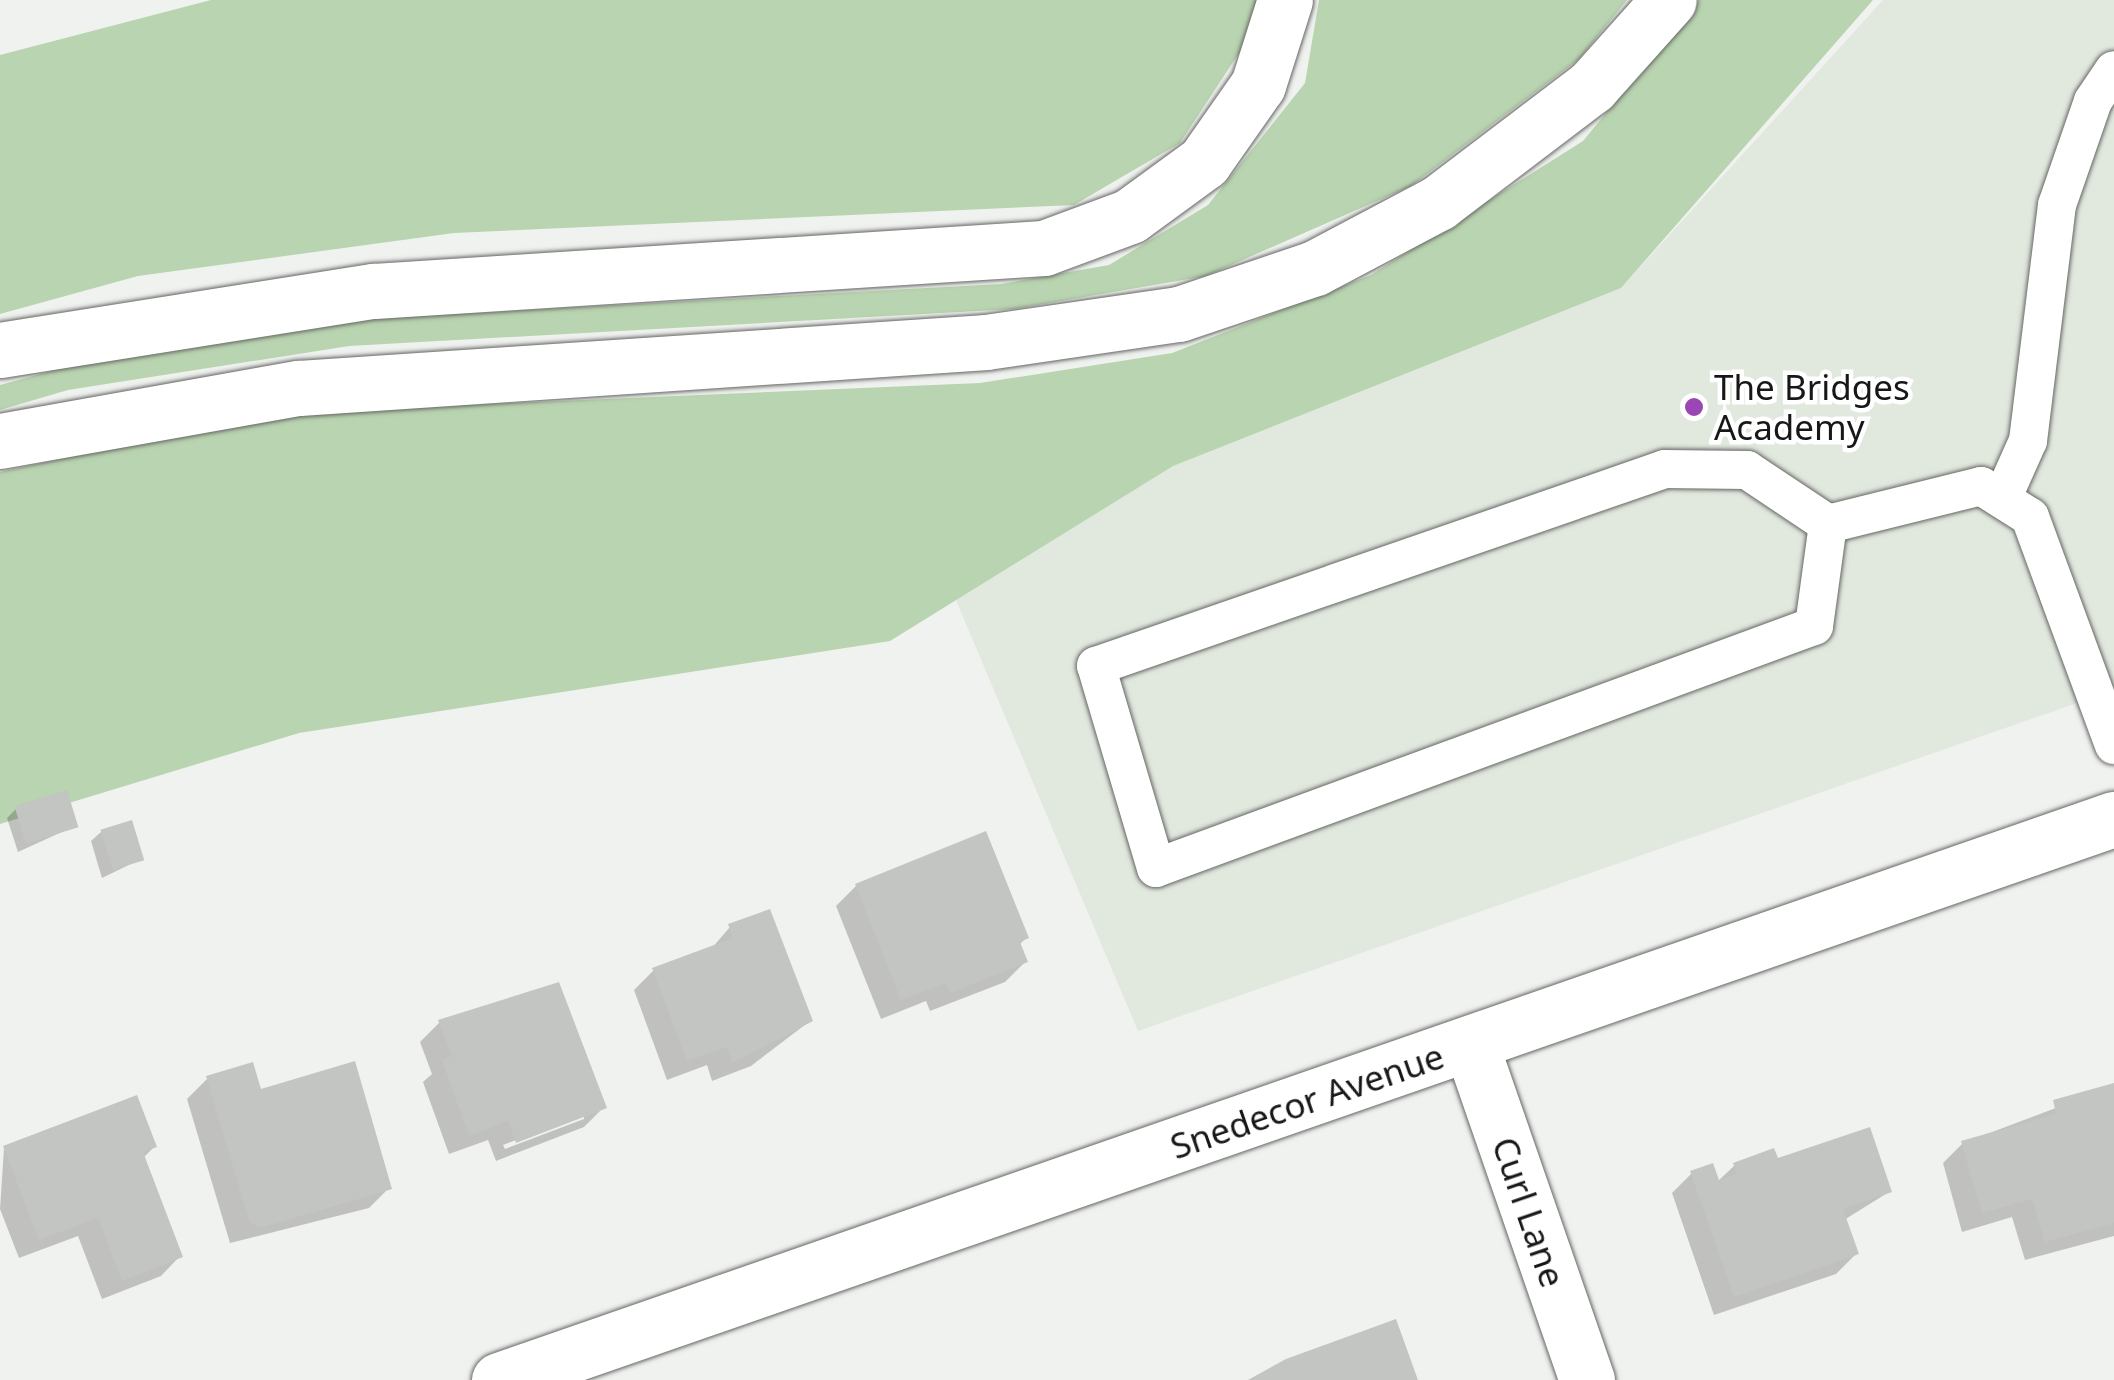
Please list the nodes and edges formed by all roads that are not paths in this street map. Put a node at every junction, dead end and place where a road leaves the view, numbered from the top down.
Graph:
1 (1285, 0) edge
2 (1669, 0) edge
3 (2114, 70) edge
4 (0, 350) edge
5 (0, 442) edge
6 (2002, 500) junction
7 (1828, 524) junction
8 (2114, 745) edge
9 (2114, 820) edge
10 (1471, 1045) junction
11 (499, 1380) edge
12 (1587, 1380) edge

1 - 4 main road
2 - 5 main road
3 - 6 lane
6 - 7 lane
6 - 8 lane
7 - 7 lane
9 - 10 main road, Snedecor Avenue
10 - 11 main road, Snedecor Avenue
10 - 12 main road, Curl Lane

